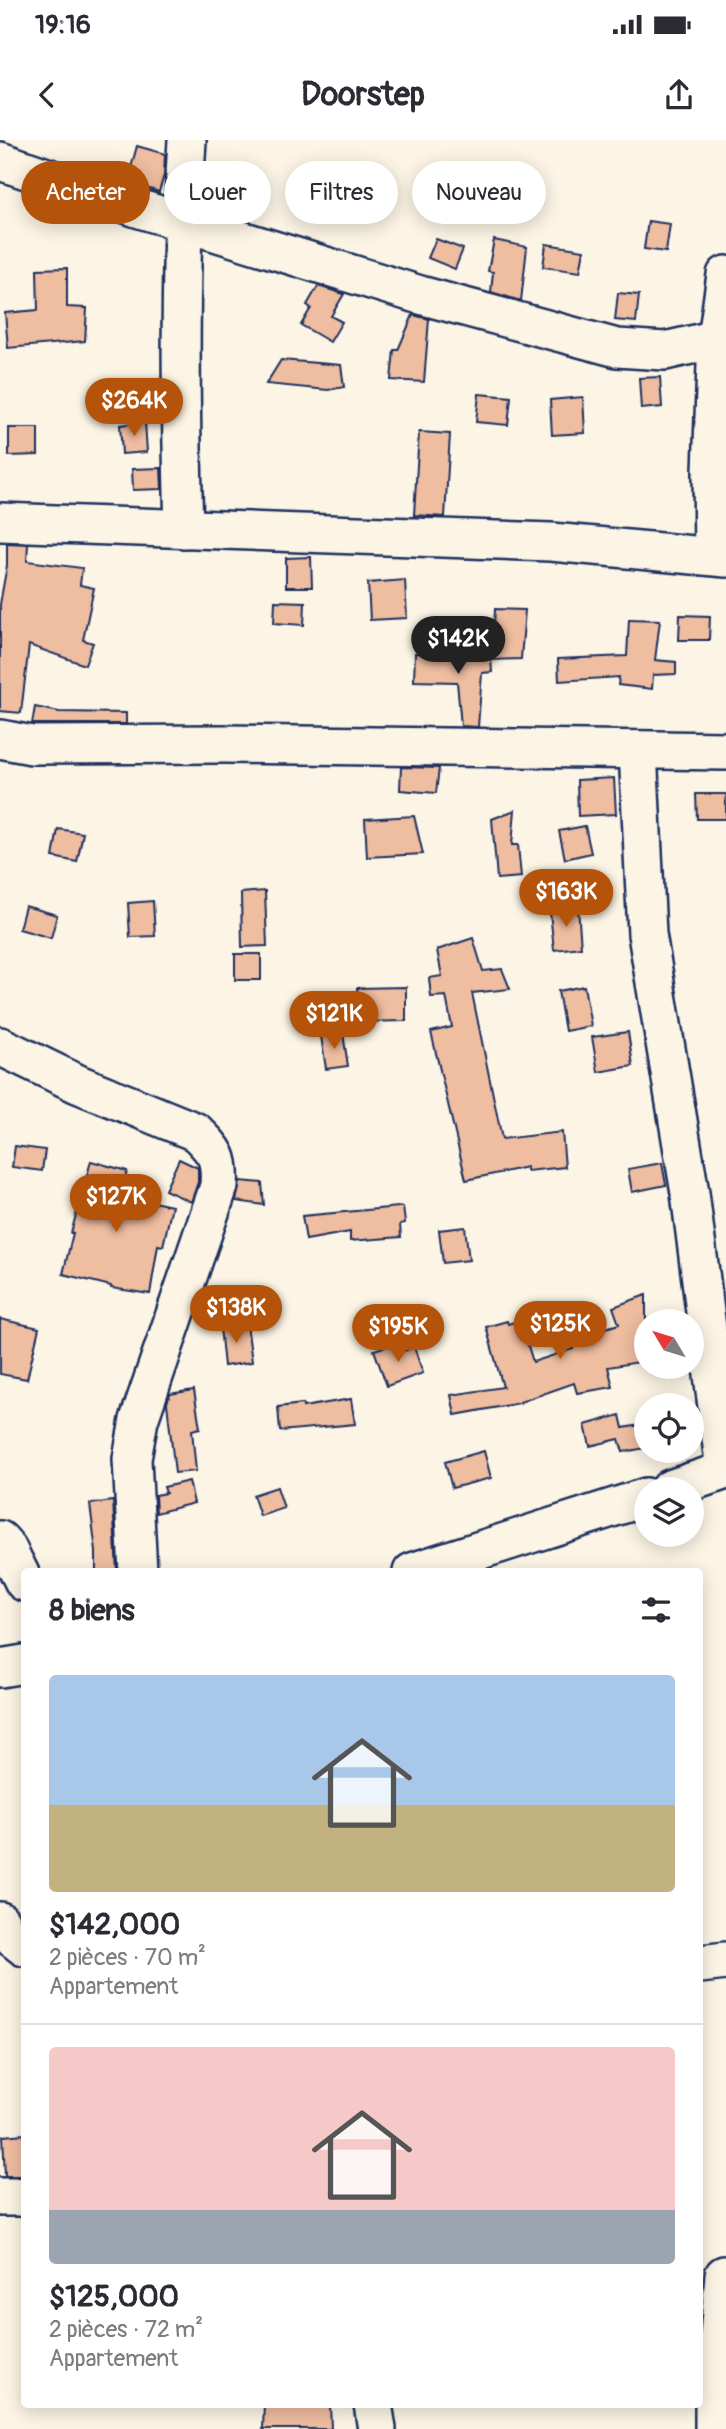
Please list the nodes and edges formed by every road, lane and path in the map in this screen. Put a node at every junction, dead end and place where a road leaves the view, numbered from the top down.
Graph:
1 (187, 140) edge
2 (0, 161) edge
3 (186, 161) edge
4 (164, 215) edge
5 (182, 224) edge
6 (192, 224) edge
7 (725, 293) edge
8 (718, 339) junction
9 (0, 523) edge
10 (184, 529) junction
11 (720, 557) edge
12 (0, 739) edge
13 (638, 750) junction
14 (726, 751) edge
15 (0, 1046) edge
16 (726, 1470) edge
17 (704, 1477) edge
18 (634, 1501) edge
19 (0, 1540) edge
20 (138, 1568) edge
21 (424, 1568) edge
22 (21, 1576) edge
23 (21, 1664) edge
24 (0, 1668) edge
25 (0, 1921) edge
26 (21, 1944) edge
27 (726, 1961) edge
28 (703, 1964) edge
29 (0, 2197) edge
30 (21, 2197) edge
31 (717, 2273) edge
32 (374, 2408) edge
33 (377, 2429) edge
34 (714, 2429) edge

1 - 3 street
2 - 4 street
5 - 10 street
6 - 8 street
7 - 8 street
8 - 11 street
9 - 10 street
10 - 11 street
12 - 13 street
13 - 14 street
13 - 16 street
15 - 20 street
16 - 17 street
18 - 21 street
19 - 22 street
23 - 24 street
25 - 26 street
27 - 28 street
29 - 30 street
31 - 34 street
32 - 33 street

